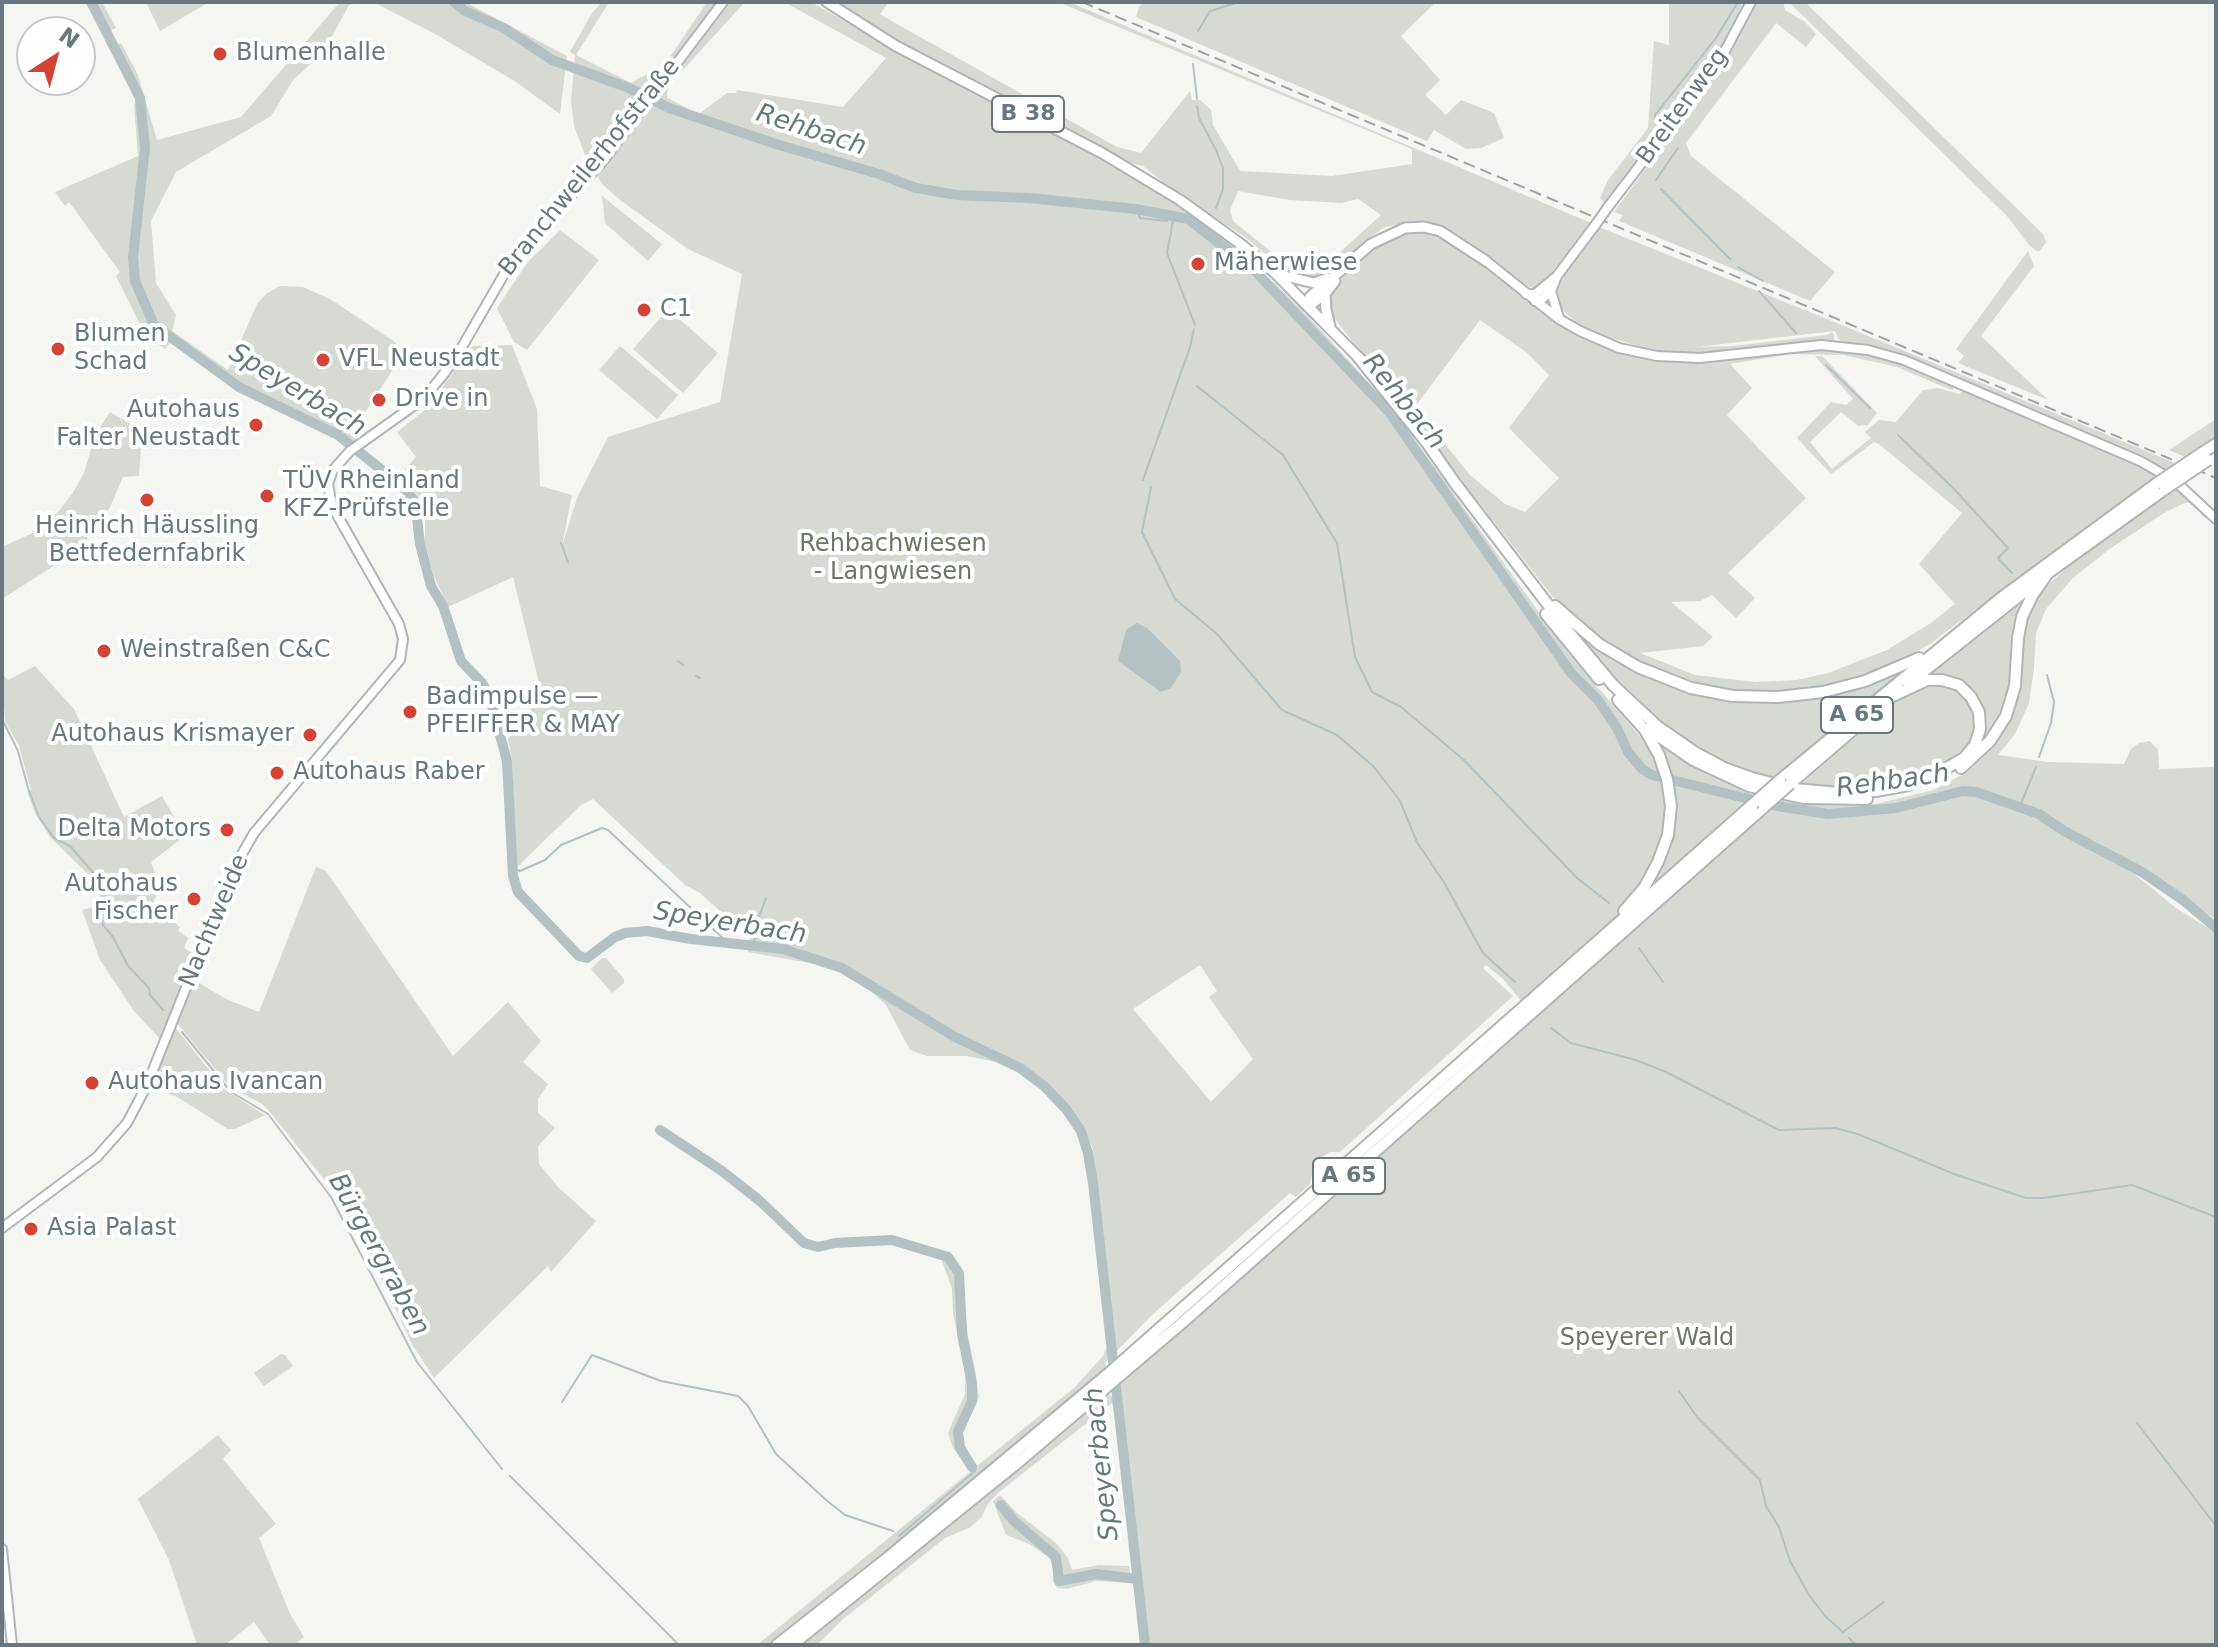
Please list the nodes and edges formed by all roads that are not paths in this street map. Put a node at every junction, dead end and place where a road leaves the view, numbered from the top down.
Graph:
1 (723, 2) edge
2 (819, 2) edge
3 (827, 2) edge
4 (1751, 2) edge
5 (873, 33) junction
6 (1486, 261) joint
7 (1275, 273) junction
8 (1339, 275) junction
9 (1557, 276) junction
10 (1551, 291) junction
11 (1325, 294) junction
12 (1532, 296) junction
13 (1308, 304) junction
14 (1559, 319) junction
15 (1330, 327) junction
16 (1359, 358) joint
17 (2216, 444) edge
18 (2209, 456) edge
19 (331, 473) joint
20 (1455, 483) junction
21 (2161, 486) junction
22 (2216, 519) edge
23 (2048, 573) junction
24 (1531, 582) junction
25 (1935, 650) junction
26 (1893, 696) junction
27 (1633, 715) junction
28 (1785, 782) junction
29 (1758, 805) junction
30 (1602, 937) junction
31 (1586, 958) junction
32 (2, 1228) edge
33 (1108, 1379) junction
34 (2, 1549) edge
35 (12, 1645) edge
36 (777, 1645) edge
37 (792, 1645) edge

1 - 19 street, Branchweilerhofstraße
2 - 5 main road, B 38
3 - 5 main road, B 38
4 - 9 street, Breitenweg, bridge
5 - 7 main road, B 38
6 - 8 main road
6 - 12 street
7 - 8 main road, B 38
7 - 13 main road, B 38
8 - 11 main road
8 - 13 main road
9 - 10 street
9 - 12 street
10 - 12 street
10 - 14 street
11 - 13 main road
11 - 15 main road
12 - 14 street
13 - 15 main road, B 38
14 - 22 street
15 - 16 main road, B 38
16 - 20 highway, B 38
17 - 18 highway, A 65
18 - 21 highway, A 65, bridge
19 - 32 street, Nachtweide
20 - 24 highway, B 38
20 - 27 highway
21 - 23 highway, A 65
21 - 25 highway, A 65
23 - 26 highway, A 65
23 - 27 highway
24 - 25 highway
24 - 26 highway
25 - 28 highway, A 65
26 - 28 highway, A 65
27 - 30 highway
28 - 29 highway, A 65, bridge
29 - 30 highway, A 65
29 - 31 highway, A 65
30 - 31 highway, A 65
31 - 33 highway, A 65
33 - 36 highway, A 65
33 - 37 highway, A 65
34 - 35 street

